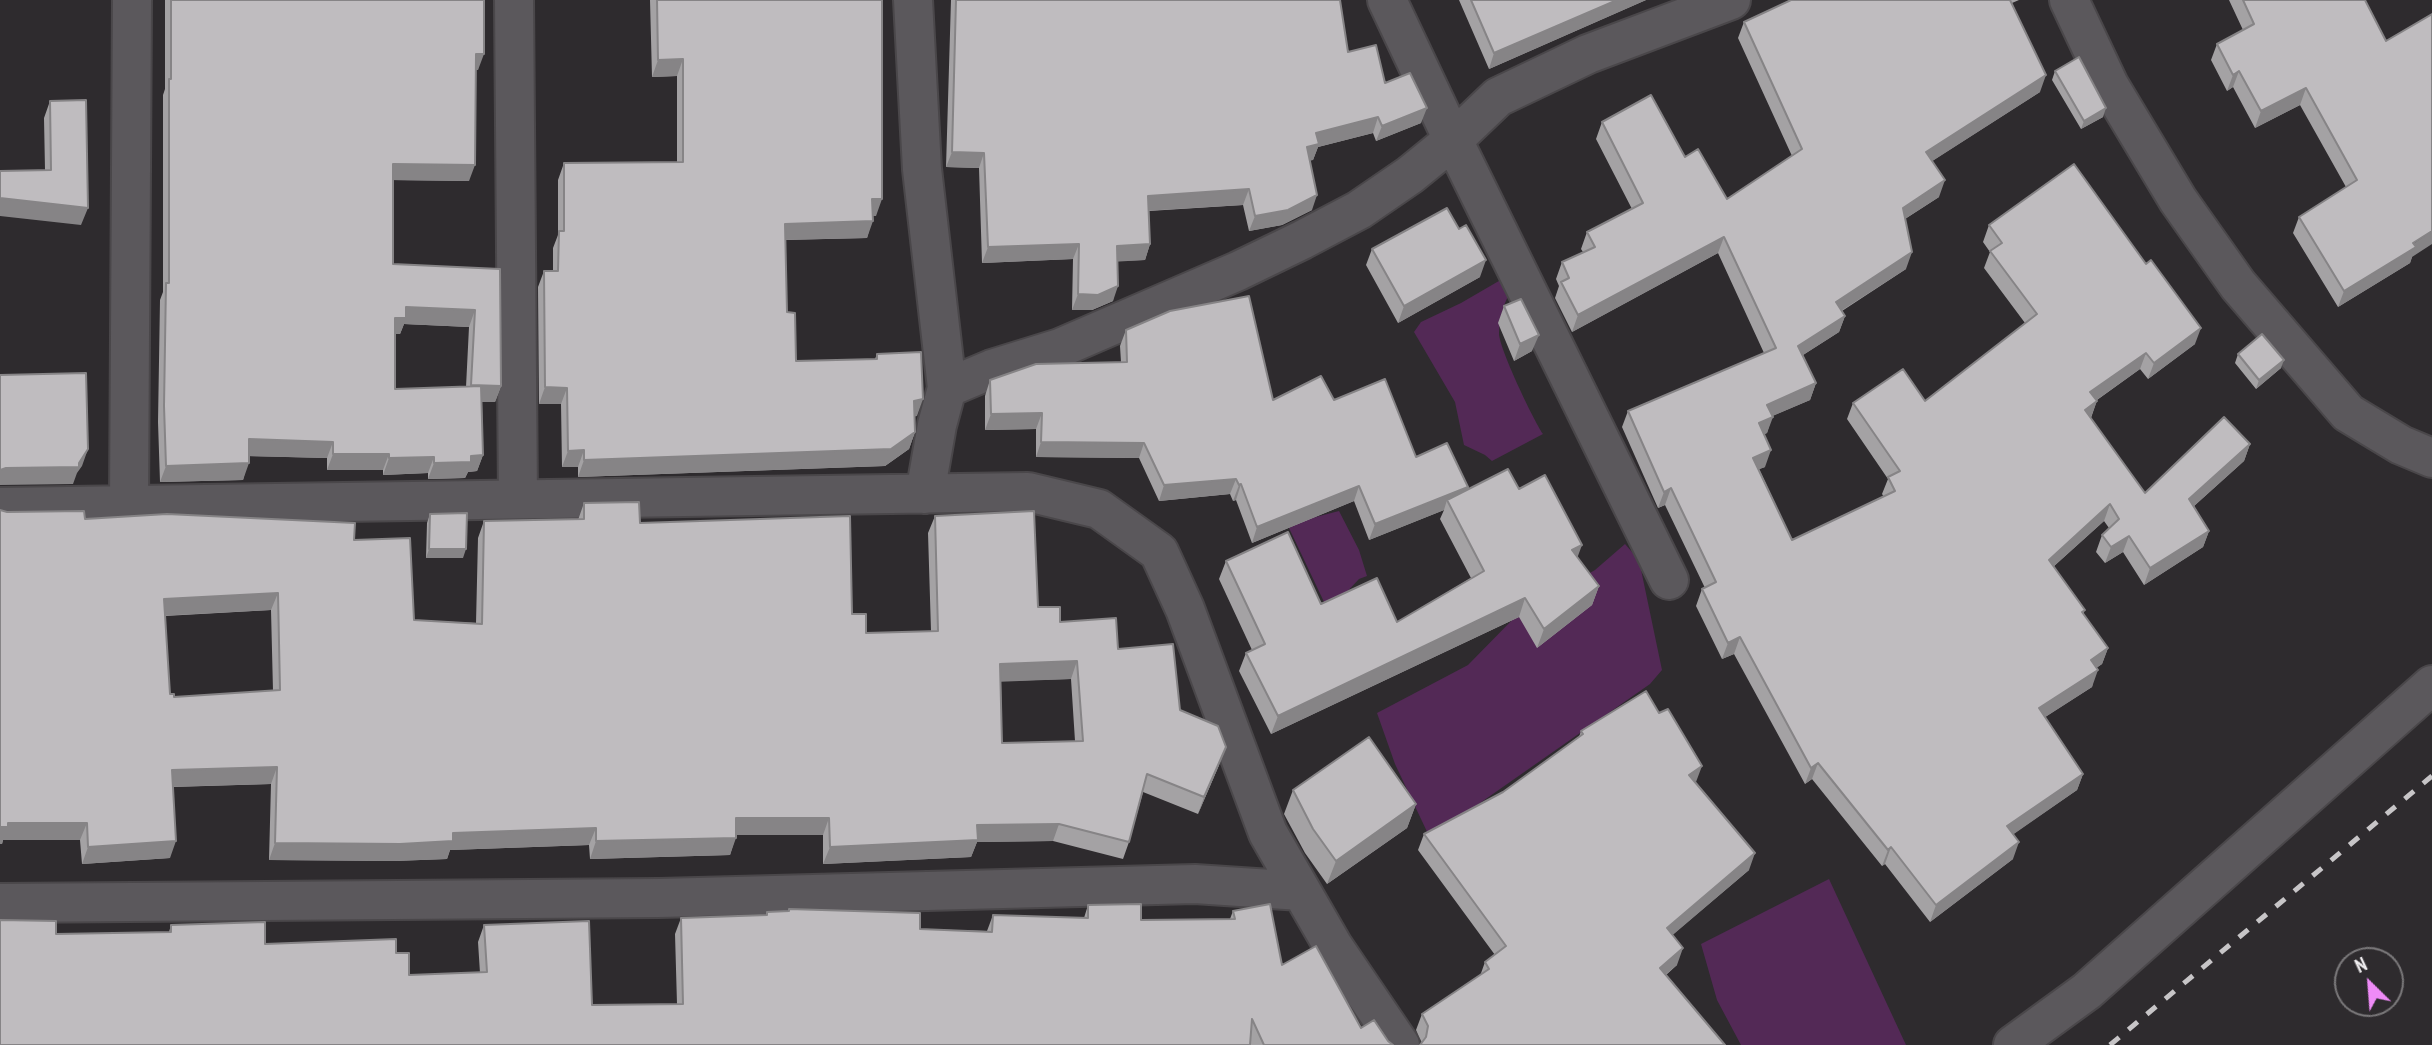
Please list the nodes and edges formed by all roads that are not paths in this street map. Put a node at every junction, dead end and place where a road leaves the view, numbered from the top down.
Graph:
1 (132, 0) edge
2 (513, 0) edge
3 (913, 0) edge
4 (1387, 0) edge
5 (1731, 0) edge
6 (2069, 0) edge
7 (1453, 140) junction
8 (947, 388) junction
9 (2432, 458) edge
10 (925, 494) junction
11 (518, 499) junction
12 (129, 504) junction
13 (0, 507) edge
14 (1669, 580) dead end
15 (2432, 685) edge
16 (1301, 891) junction
17 (0, 903) edge
18 (1400, 1045) edge
19 (2013, 1045) edge

1 - 12 street
2 - 11 street
3 - 8 street
4 - 7 street
5 - 7 street
6 - 9 street
7 - 8 street
7 - 14 street
8 - 10 street
10 - 11 street
10 - 16 street
11 - 12 street
12 - 13 street
15 - 19 street
16 - 17 street
16 - 18 street

